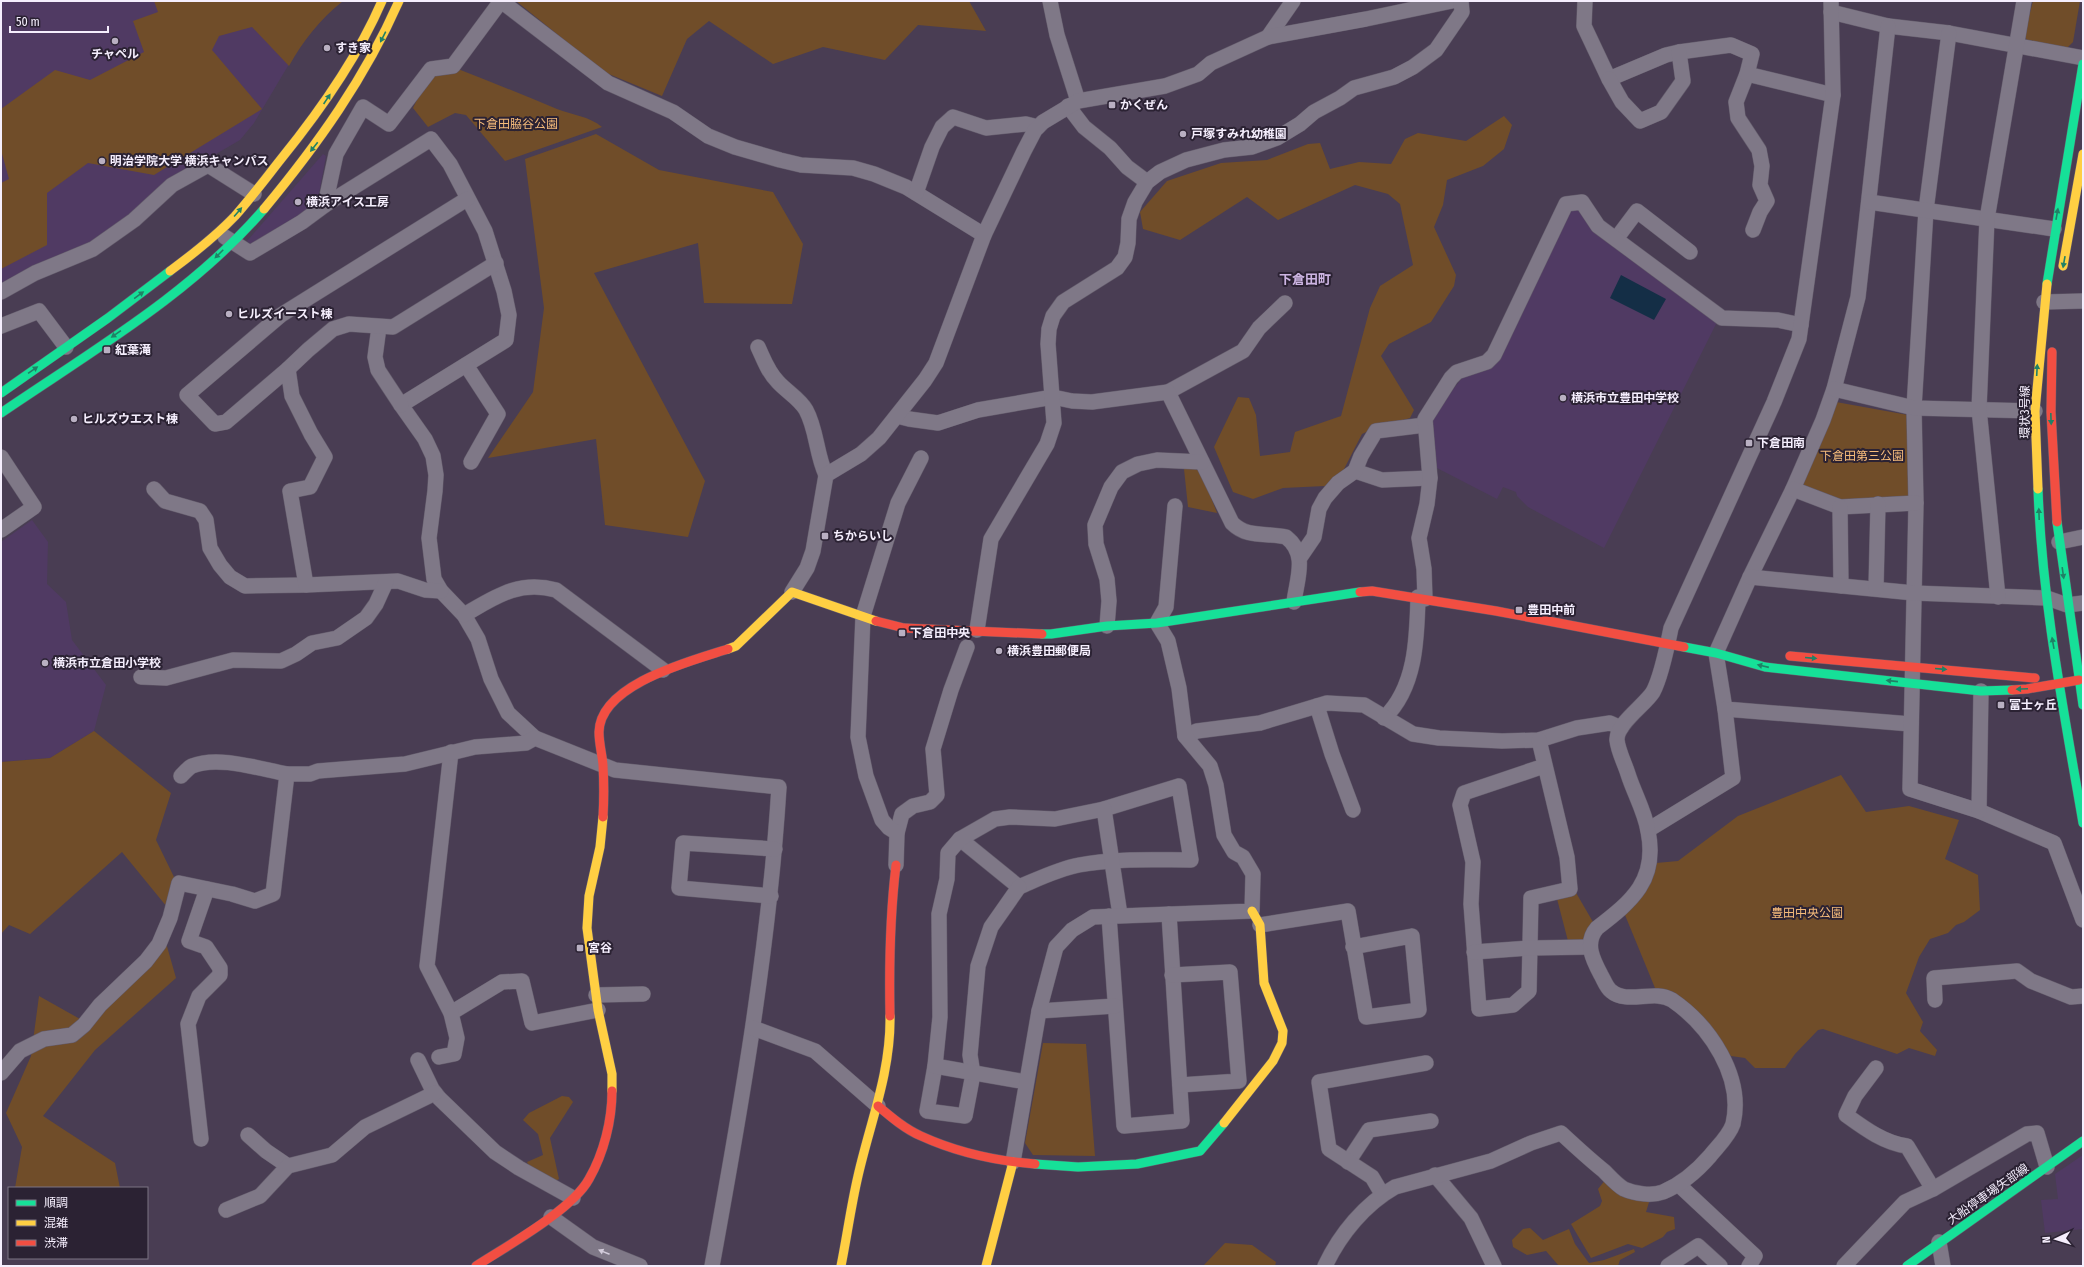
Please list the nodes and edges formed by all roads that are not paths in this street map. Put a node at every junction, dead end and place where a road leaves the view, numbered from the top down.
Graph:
1 (382, 1) edge
2 (399, 1) edge
3 (1050, 1) edge
4 (1293, 1) edge
5 (1452, 1) edge
6 (1460, 1) edge
7 (1585, 1) edge
8 (2024, 1) edge
9 (1831, 7) edge
10 (1888, 26) junction
11 (1949, 33) junction
12 (1268, 37) junction
13 (2016, 46) junction
14 (1679, 52) junction
15 (2083, 58) edge
16 (2083, 64) edge
17 (1747, 74) junction
18 (1609, 79) junction
19 (1833, 95) junction
20 (1073, 103) junction
21 (1038, 127) junction
22 (2083, 154) edge
23 (1147, 182) junction
24 (916, 193) junction
25 (254, 194) junction
26 (467, 199) junction
27 (1869, 202) junction
28 (325, 205) junction
29 (1926, 210) junction
30 (1987, 219) junction
31 (2054, 229) junction
32 (1753, 230) dead end
33 (220, 231) junction
34 (984, 235) junction
35 (1616, 239) junction
36 (231, 242) junction
37 (1690, 252) dead end
38 (496, 263) junction
39 (2061, 279) dead end
40 (1, 292) edge
41 (2083, 301) edge
42 (2053, 302) junction
43 (1285, 303) dead end
44 (1801, 325) junction
45 (1, 326) edge
46 (379, 327) junction
47 (2053, 345) dead end
48 (66, 347) junction
49 (758, 347) dead end
50 (466, 365) junction
51 (288, 369) junction
52 (1834, 389) junction
53 (1168, 392) junction
54 (1, 393) edge
55 (1053, 398) junction
56 (401, 405) junction
57 (1914, 408) junction
58 (1979, 409) junction
59 (2035, 411) junction
60 (1, 414) edge
61 (897, 416) junction
62 (1425, 425) junction
63 (1, 457) edge
64 (921, 458) dead end
65 (471, 462) dead end
66 (1202, 462) junction
67 (1355, 471) junction
68 (826, 475) junction
69 (1430, 478) junction
70 (154, 489) dead end
71 (1793, 489) junction
72 (1916, 503) junction
73 (1878, 504) junction
74 (1175, 506) dead end
75 (1840, 507) junction
76 (1, 530) edge
77 (2083, 537) edge
78 (2059, 542) junction
79 (1301, 556) junction
80 (1750, 577) junction
81 (386, 582) junction
82 (306, 585) junction
83 (1841, 586) junction
84 (1876, 588) junction
85 (441, 591) junction
86 (792, 592) junction
87 (1914, 593) junction
88 (1998, 597) junction
89 (1421, 598) junction
90 (2047, 598) junction
91 (1294, 602) junction
92 (2083, 603) edge
93 (2067, 605) junction
94 (464, 615) junction
95 (863, 616) junction
96 (1157, 623) junction
97 (1107, 626) junction
98 (976, 630) junction
99 (1668, 644) junction
100 (967, 647) dead end
101 (1744, 652) dead end
102 (1716, 653) junction
103 (1782, 655) dead end
104 (1912, 667) junction
105 (663, 670) junction
106 (141, 677) dead end
107 (2081, 680) edge
108 (2060, 682) junction
109 (1912, 684) junction
110 (1981, 691) junction
111 (2083, 705) edge
112 (1317, 706) junction
113 (1725, 709) junction
114 (1384, 718) junction
115 (1911, 724) junction
116 (1622, 728) junction
117 (1185, 736) junction
118 (535, 738) junction
119 (1539, 740) junction
120 (450, 752) junction
121 (603, 765) junction
122 (1544, 766) junction
123 (287, 774) junction
124 (181, 776) dead end
125 (1104, 809) junction
126 (1353, 810) dead end
127 (1979, 811) junction
128 (2083, 823) edge
129 (1648, 830) junction
130 (897, 833) junction
131 (960, 839) junction
132 (775, 849) junction
133 (1113, 861) junction
134 (896, 865) joint
135 (1018, 888) junction
136 (207, 889) junction
137 (770, 896) junction
138 (1252, 911) junction
139 (1169, 914) junction
140 (1115, 916) junction
141 (2083, 920) edge
142 (1260, 925) junction
143 (1353, 947) junction
144 (1590, 947) junction
145 (1531, 948) junction
146 (1474, 952) junction
147 (1172, 975) junction
148 (643, 994) dead end
149 (596, 995) junction
150 (2083, 996) edge
151 (1934, 1000) dead end
152 (1115, 1006) junction
153 (598, 1010) junction
154 (1039, 1011) junction
155 (451, 1013) junction
156 (753, 1028) junction
157 (439, 1057) dead end
158 (418, 1060) dead end
159 (1426, 1063) dead end
160 (935, 1066) junction
161 (1876, 1068) dead end
162 (1, 1073) edge
163 (973, 1074) junction
164 (1026, 1082) junction
165 (1180, 1085) junction
166 (435, 1093) junction
167 (878, 1106) junction
168 (1431, 1121) dead end
169 (248, 1135) dead end
170 (201, 1139) dead end
171 (2083, 1141) edge
172 (1013, 1162) junction
173 (1348, 1162) junction
174 (288, 1166) junction
175 (2047, 1167) junction
176 (1435, 1175) junction
177 (1679, 1185) junction
178 (1933, 1189) junction
179 (1382, 1194) junction
180 (573, 1198) junction
181 (226, 1210) dead end
182 (551, 1217) junction
183 (1940, 1242) junction
184 (476, 1266) edge
185 (640, 1266) edge
186 (712, 1266) edge
187 (841, 1266) edge
188 (986, 1266) edge
189 (1325, 1266) edge
190 (1494, 1266) edge
191 (1668, 1266) edge
192 (1720, 1266) edge
193 (1749, 1266) edge
194 (1844, 1266) edge
195 (1907, 1266) edge
196 (1943, 1266) edge

25 -> 1 street
2 -> 36 street
3 - 20 street
4 - 12 street
5 - 12 street
6 - 23 street
7 - 18 street
8 - 13 street
9 - 10 street
9 - 19 street
10 - 11 street
10 - 27 street
11 - 13 street
11 - 29 street
12 - 20 street
13 - 15 street
13 - 30 street
14 - 17 street
14 - 18 street
14 - 18 street
31 -> 16 street, 環状3号線
17 - 19 street
17 - 32 street
19 - 44 street
20 - 21 street
20 - 23 street
21 - 24 street
21 - 34 street
22 -> 39 street
23 - 55 street
24 - 28 street
24 - 34 street
33 -> 25 street
25 - 40 street
26 - 28 street
26 - 38 street
26 - 51 street
27 - 29 street
27 - 52 street
28 - 36 street
29 - 30 street
29 - 57 street
30 - 31 street
30 - 58 street
31 - 42 street, 環状3号線
33 - 36 street
48 -> 33 street
34 - 61 street
35 - 37 street
35 - 44 street
35 - 62 street
36 -> 60 street
38 - 46 street
38 - 50 street
41 - 42 street
59 -> 42 street, 環状3号線
43 - 53 street
44 - 99 street
45 - 48 street
46 - 51 street
46 - 56 street
47 -> 78 street
54 -> 48 street
49 - 68 street
50 - 56 street
50 - 65 street
51 - 82 street
52 - 57 street
52 - 71 street
53 - 55 street
53 - 66 street
55 - 61 street
55 - 98 street
56 - 85 street
57 - 58 street
57 - 72 street
58 - 59 street
58 - 88 street
90 -> 59 street, 環状3号線
61 - 68 street
62 - 67 street
62 - 69 street
63 - 76 street
64 - 95 street
66 - 79 street
66 - 97 street
67 - 69 street
67 - 79 street
68 - 86 street
69 - 89 street
70 - 82 street
71 - 75 street
71 - 80 street
72 - 73 street
72 - 87 street
73 - 75 street
73 - 84 street
74 - 96 street
75 - 83 street
77 - 78 street
78 -> 93 street
79 - 91 street
80 - 83 street
80 - 102 street
81 - 82 street
81 - 85 street
81 - 106 street
83 - 84 street
84 - 87 street
85 - 94 street
86 - 95 street
86 - 105 street
87 - 88 street
87 - 104 street
88 - 90 street
89 - 91 street
89 - 99 street
89 - 114 street
90 - 93 street
108 -> 90 street, 環状3号線
91 - 96 street
92 - 93 street
93 - 107 street
94 - 105 street
94 - 118 street
95 - 98 street
95 - 130 street
96 - 97 street
96 - 117 street
97 - 98 street
99 - 102 street
99 - 116 street
100 - 130 street
101 - 102 street
109 -> 102 street
102 - 113 street
103 -> 104 street
104 -> 108 street
104 - 109 street
105 - 121 street
107 - 108 street
107 - 111 street
108 -> 110 street
108 - 128 street, 環状3号線
109 - 110 street
109 - 115 street
110 - 127 street
112 - 114 street
112 - 117 street
112 - 126 street
113 - 115 street
113 - 129 street
114 - 119 street
115 - 127 street
116 - 119 street
116 - 129 street
117 - 138 street
118 - 120 street
118 - 121 street
119 - 122 street
120 - 123 street
120 - 155 street
121 - 132 street
121 - 149 street
122 - 145 street
122 - 146 street
123 - 124 street
123 - 136 street
125 - 131 street
125 - 133 street
125 - 133 street
127 - 141 street
129 - 144 street
130 - 134 street
131 - 135 street
131 - 160 street
132 - 137 street
132 - 137 street
133 - 135 street
133 - 140 street
134 - 167 street
135 - 163 street
136 - 162 street
136 - 170 street
137 - 156 street
138 - 139 street
138 - 142 street
139 - 140 street
139 - 147 street
140 - 152 street
140 - 154 street
142 - 143 street
142 - 172 street
143 - 143 street
144 - 145 street
144 - 177 street
145 - 146 street
145 - 146 street
147 - 165 street
147 - 165 street
148 - 149 street
149 - 153 street
150 - 151 street
152 - 154 street
152 - 165 street
153 - 155 street
153 - 180 street
154 - 164 street
155 - 157 street
156 - 167 street
156 - 186 street
158 - 166 street
159 - 173 street
160 - 163 street
160 - 163 street
161 - 178 street
163 - 164 street
164 - 172 street
166 - 174 street
166 - 180 street
167 - 172 street
167 - 187 street
168 - 173 street
169 - 174 street
171 - 175 street, 大船停車場矢部線
172 - 188 street
173 - 179 street
174 - 181 street
175 - 178 street
175 - 183 street, 大船停車場矢部線
176 - 177 street
176 - 179 street
176 - 190 street
177 - 193 street
178 - 194 street
179 - 189 street
180 - 182 street
182 - 184 street
185 -> 182 street
183 - 195 street, 大船停車場矢部線
183 - 196 street
191 - 192 street

